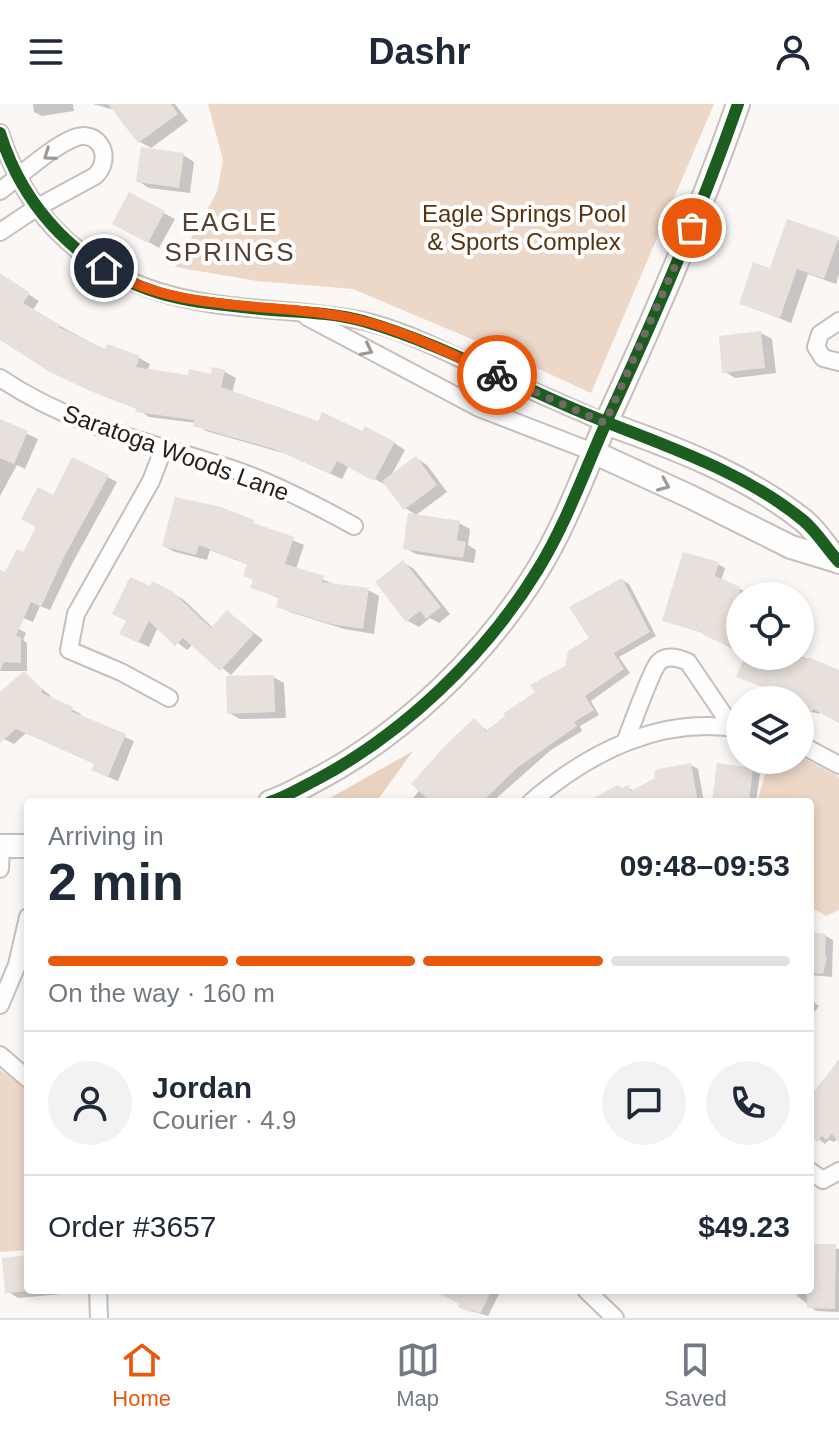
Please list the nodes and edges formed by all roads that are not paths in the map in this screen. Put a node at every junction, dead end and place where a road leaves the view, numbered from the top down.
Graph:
1 (738, 104) edge
2 (0, 133) edge
3 (18, 177) junction
4 (0, 191) edge
5 (36, 208) junction
6 (0, 232) edge
7 (299, 312) junction
8 (839, 321) edge
9 (839, 362) edge
10 (0, 378) edge
11 (605, 423) junction
12 (163, 450) junction
13 (593, 452) junction
14 (354, 526) dead end
15 (838, 562) edge
16 (169, 698) dead end
17 (726, 714) edge
18 (726, 728) edge
19 (626, 740) junction
20 (814, 752) edge
21 (839, 765) edge
22 (278, 798) edge
23 (536, 798) edge
24 (0, 846) edge
25 (24, 846) edge
26 (0, 869) edge
27 (24, 934) edge
28 (0, 1005) edge
29 (0, 1055) edge
30 (24, 1076) edge
31 (839, 1171) edge
32 (817, 1176) edge
33 (98, 1294) edge
34 (590, 1294) edge
35 (99, 1318) edge
36 (615, 1318) edge

1 - 11 street
2 - 3 street
3 - 4 street
3 - 5 street
5 -> 3 street
5 - 6 street
5 - 7 street
7 - 11 street
7 -> 13 street
8 - 9 street
10 - 12 street, Saratoga Woods Lane
11 - 13 street
11 - 15 street
12 - 14 street, Saratoga Woods Lane
12 - 16 street
13 -> 15 street
13 - 22 street
17 - 19 street
18 - 19 street
19 - 23 street
20 - 21 street
24 - 25 street
24 - 26 street
27 - 28 street
29 - 30 street
31 - 32 street
33 - 35 street
34 - 36 street

